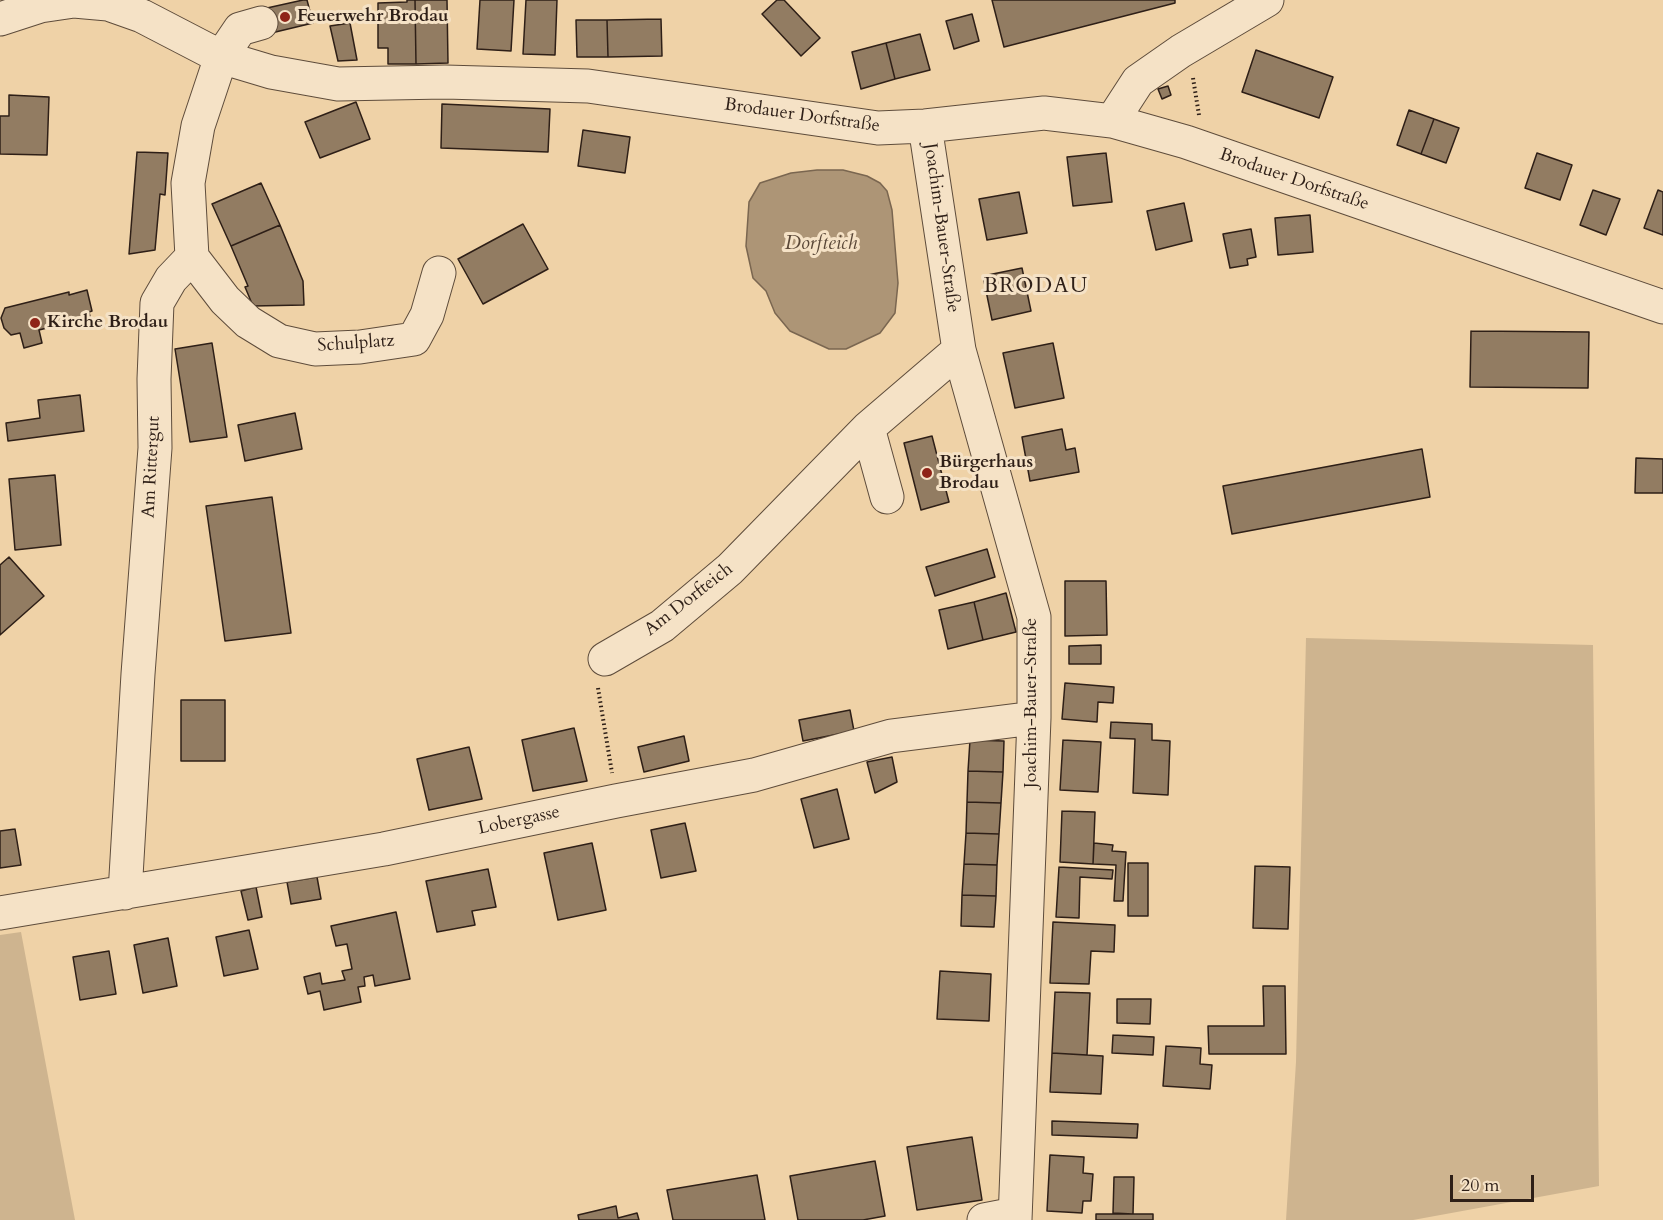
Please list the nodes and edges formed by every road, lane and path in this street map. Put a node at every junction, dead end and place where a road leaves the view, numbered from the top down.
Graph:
1 (1249, 5) edge
2 (167, 13) edge
3 (0, 20) edge
4 (261, 23) dead end
5 (1187, 48) junction
6 (221, 57) junction
7 (1112, 120) junction
8 (925, 126) junction
9 (1204, 149) junction
10 (192, 257) junction
11 (439, 273) dead end
12 (1663, 307) edge
13 (959, 350) junction
14 (868, 428) junction
15 (887, 497) dead end
16 (605, 659) joint
17 (1034, 718) junction
18 (616, 801) junction
19 (125, 893) junction
20 (0, 913) edge
21 (1004, 1218) edge

1 - 5 street
2 - 3 street, Brodauer Dorfstraße
2 - 6 street, Brodauer Dorfstraße
4 - 6 street
5 - 7 street
5 - 9 path
6 - 8 street, Brodauer Dorfstraße
6 - 10 street
7 - 8 street, Brodauer Dorfstraße
7 - 9 street, Brodauer Dorfstraße
8 - 13 street, Joachim-Bauer-Straße
9 - 12 street, Brodauer Dorfstraße
10 - 11 street, Schulplatz
10 - 19 street, Am Rittergut
13 - 14 street, Am Dorfteich
13 - 17 street, Joachim-Bauer-Straße
14 - 15 street
14 - 16 street, Am Dorfteich
16 - 18 path
17 - 18 street, Lobergasse
17 - 21 street, Joachim-Bauer-Straße
18 - 19 street, Lobergasse
19 - 20 street, Lobergasse

